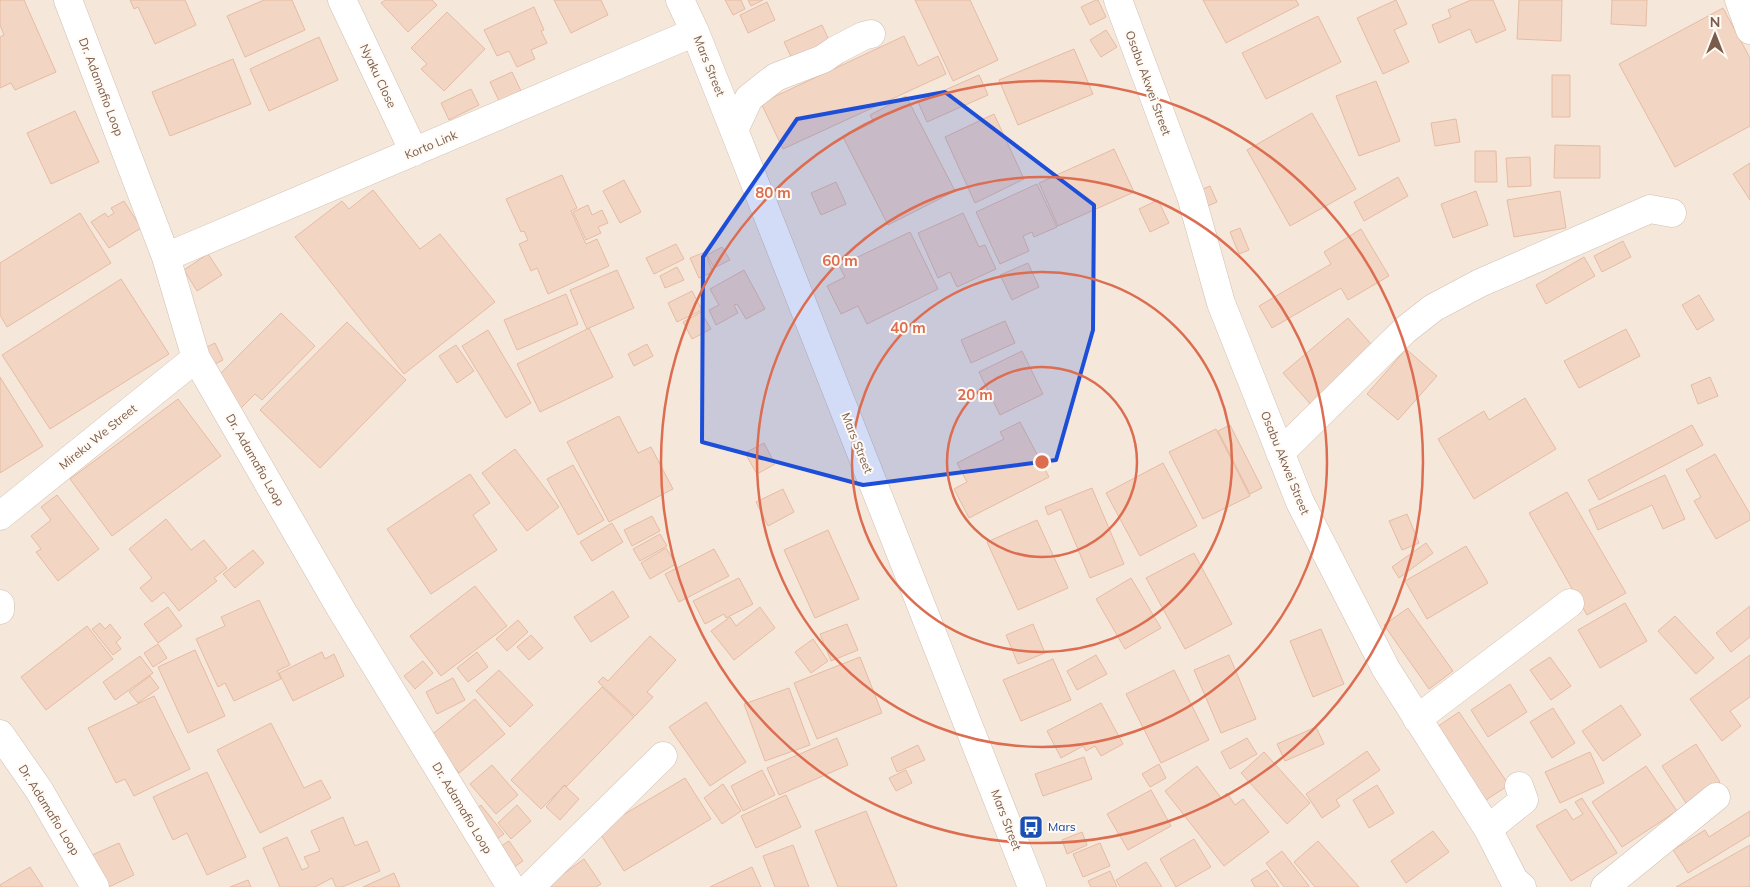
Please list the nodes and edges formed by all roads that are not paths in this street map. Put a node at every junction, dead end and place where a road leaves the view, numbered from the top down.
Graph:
1 (68, 0) edge
2 (342, 0) edge
3 (1118, 0) edge
4 (1739, 0) edge
5 (688, 11) edge
6 (1750, 30) edge
7 (871, 34) dead end
8 (734, 130) junction
9 (414, 152) junction
10 (1672, 213) dead end
11 (166, 257) junction
12 (196, 358) junction
13 (1280, 453) junction
14 (0, 516) edge
15 (1570, 603) dead end
16 (0, 604) edge
17 (0, 610) edge
18 (1417, 719) junction
19 (0, 734) edge
20 (663, 756) dead end
21 (1518, 786) dead end
22 (1716, 797) dead end
23 (1488, 829) junction
24 (1512, 885) edge
25 (95, 887) edge
26 (511, 887) edge
27 (530, 887) edge
28 (1032, 887) edge
29 (1605, 887) edge

1 - 11 street, Dr. Adamafio Loop
2 - 9 street, Nyaku Close
3 - 13 street, Osabu Akwei Street
4 - 6 street
5 - 8 street, Mars Street
5 - 9 street, Korto Link
7 - 8 street
8 - 28 street, Mars Street
9 - 11 street, Korto Link
10 - 13 street
11 - 12 street, Dr. Adamafio Loop
12 - 14 street, Mireku We Street
12 - 26 street, Dr. Adamafio Loop
13 - 18 street, Osabu Akwei Street
15 - 18 street
16 - 17 street
18 - 23 street, Osabu Akwei Street
19 - 25 street, Dr. Adamafio Loop
20 - 27 street
21 - 23 street
22 - 29 street
23 - 24 street, Osabu Akwei Street

